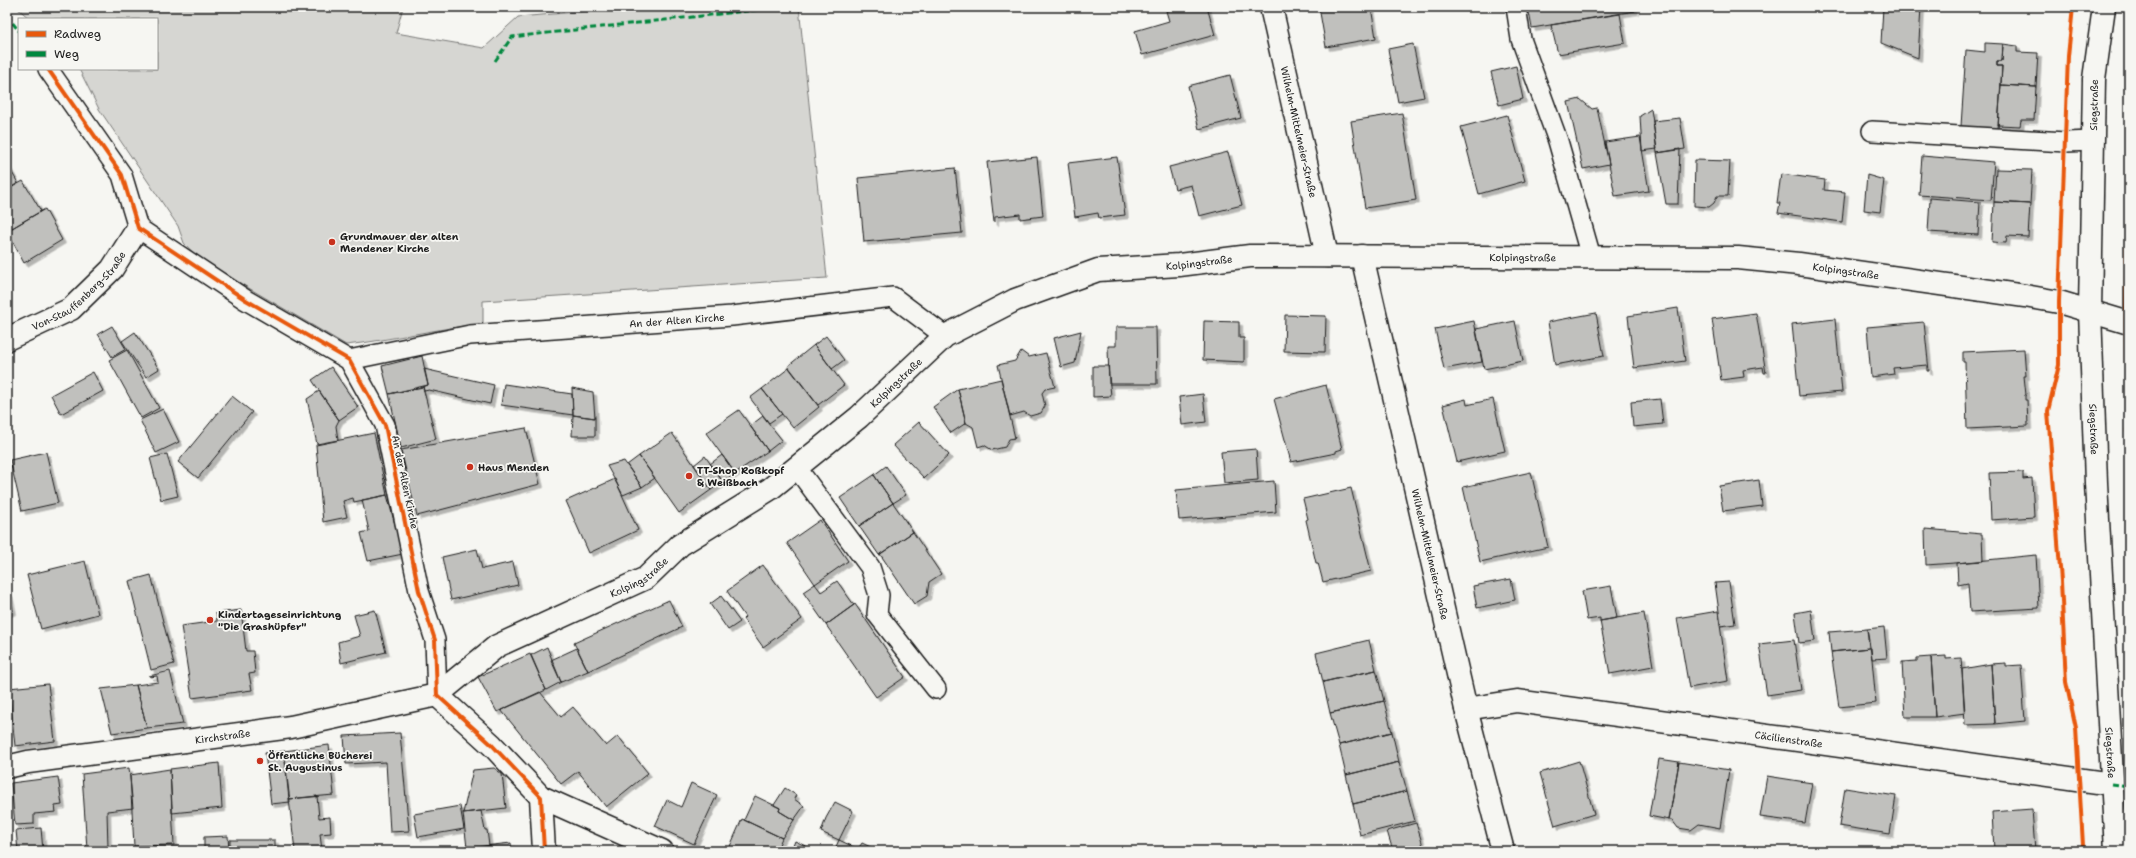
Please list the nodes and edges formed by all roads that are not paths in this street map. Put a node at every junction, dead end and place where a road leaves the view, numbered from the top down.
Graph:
1 (1271, 7) edge
2 (1516, 7) edge
3 (2104, 7) edge
4 (49, 70) edge
5 (1872, 131) dead end
6 (2093, 141) junction
7 (138, 228) junction
8 (1327, 256) junction
9 (1362, 256) junction
10 (1591, 257) junction
11 (2090, 311) junction
12 (2129, 323) edge
13 (945, 336) junction
14 (7, 339) edge
15 (349, 360) junction
16 (796, 467) junction
17 (936, 689) dead end
18 (437, 695) junction
19 (1466, 709) junction
20 (7, 767) edge
21 (2112, 784) junction
22 (540, 797) junction
23 (544, 851) edge
24 (662, 851) edge
25 (1503, 851) edge
26 (2116, 851) edge

1 - 8 street, Wilhelm-Mittelmeier-Straße
2 - 10 lane
3 - 6 street, Siegstraße
4 - 7 lane
5 - 6 lane
6 - 11 street, Siegstraße
7 - 14 street, Von-Stauffenberg-Straße
7 - 15 lane
8 - 9 street, Kolpingstraße
8 - 13 street, Kolpingstraße
9 - 10 street, Kolpingstraße
9 - 19 street, Wilhelm-Mittelmeier-Straße
10 - 11 street, Kolpingstraße
11 - 12 street, Kolpingstraße
11 - 21 street, Siegstraße
13 - 15 lane, An der Alten Kirche
13 - 16 street, Kolpingstraße
15 - 18 lane, An der Alten Kirche
16 - 17 lane
16 - 18 street, Kolpingstraße
18 - 20 street, Kirchstraße
18 - 22 street
19 - 21 street, Cäcilienstraße
19 - 25 street, Wilhelm-Mittelmeier-Straße
21 - 26 street, Siegstraße
22 - 23 street
22 - 24 street

